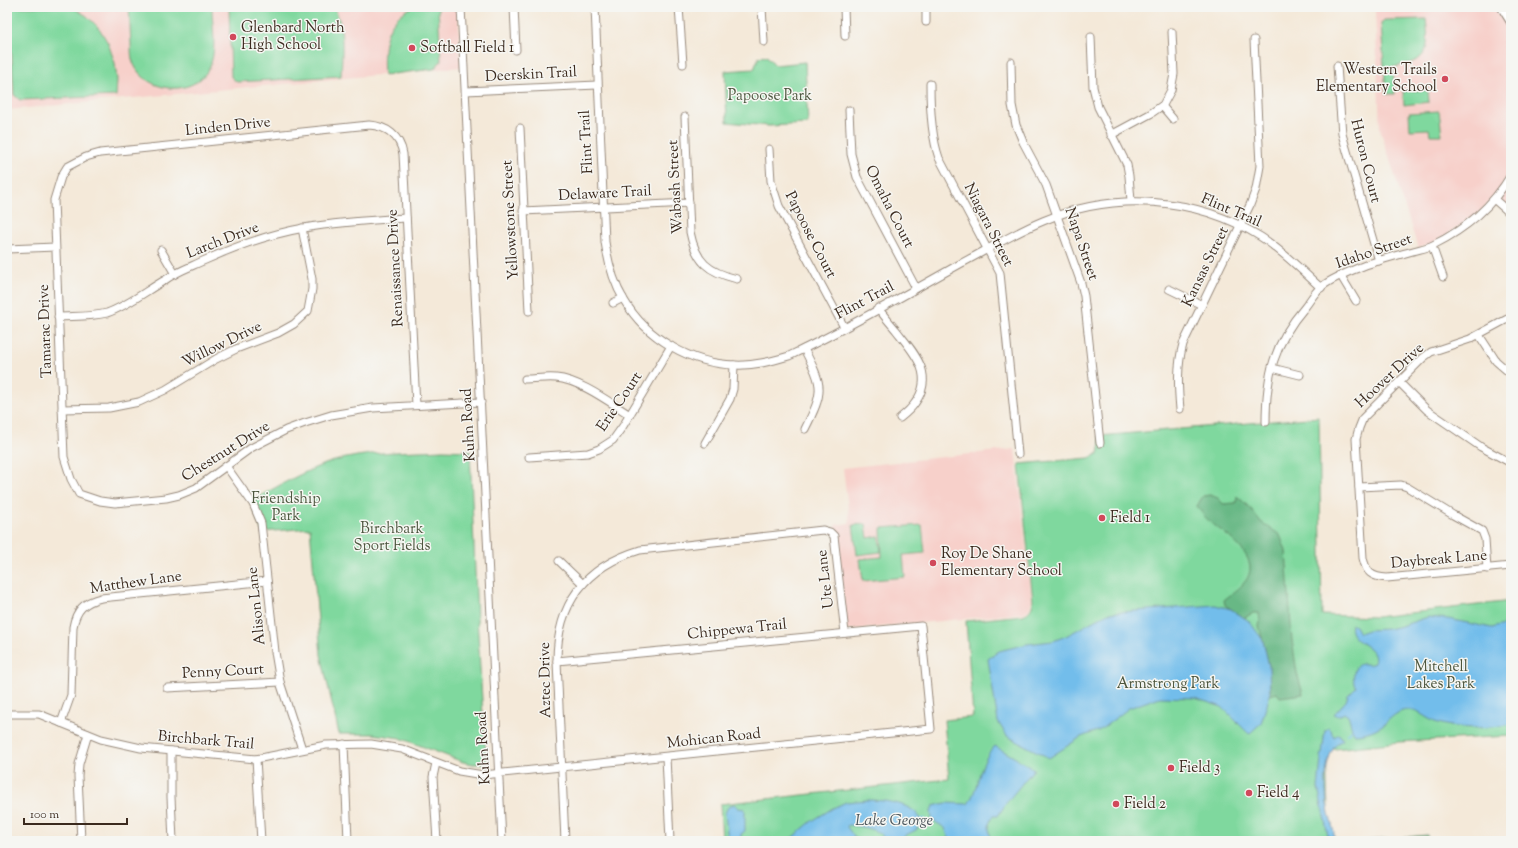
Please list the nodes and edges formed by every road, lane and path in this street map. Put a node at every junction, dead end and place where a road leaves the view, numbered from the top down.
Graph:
1 (462, 7) edge
2 (514, 7) edge
3 (595, 7) edge
4 (680, 7) edge
5 (762, 7) edge
6 (844, 7) edge
7 (926, 7) edge
8 (1501, 7) edge
9 (926, 22) dead end
10 (1511, 23) edge
11 (1172, 32) dead end
12 (845, 36) dead end
13 (1091, 37) dead end
14 (1254, 40) dead end
15 (764, 42) dead end
16 (516, 50) dead end
17 (1011, 62) dead end
18 (683, 64) dead end
19 (1337, 66) dead end
20 (930, 84) dead end
21 (597, 85) junction
22 (466, 92) junction
23 (1162, 106) junction
24 (849, 110) dead end
25 (685, 117) dead end
26 (1173, 119) dead end
27 (520, 128) dead end
28 (393, 132) joint
29 (1112, 135) junction
30 (769, 149) dead end
31 (67, 167) joint
32 (1511, 175) edge
33 (1494, 200) junction
34 (1131, 201) junction
35 (689, 203) junction
36 (603, 207) junction
37 (523, 211) junction
38 (1511, 214) edge
39 (1058, 215) junction
40 (406, 218) junction
41 (1240, 226) junction
42 (302, 228) junction
43 (1432, 246) junction
44 (55, 247) junction
45 (7, 249) edge
46 (988, 249) junction
47 (161, 250) dead end
48 (1379, 261) junction
49 (175, 274) junction
50 (1341, 276) junction
51 (1444, 277) dead end
52 (737, 279) dead end
53 (916, 288) junction
54 (1320, 288) junction
55 (1169, 289) dead end
56 (623, 298) junction
57 (1356, 301) dead end
58 (613, 303) dead end
59 (1202, 305) junction
60 (878, 308) junction
61 (529, 311) dead end
62 (58, 317) junction
63 (1511, 317) edge
64 (844, 327) junction
65 (1479, 334) junction
66 (671, 346) junction
67 (804, 349) junction
68 (734, 365) junction
69 (1272, 368) junction
70 (1300, 374) dead end
71 (1511, 374) edge
72 (525, 379) dead end
73 (1399, 382) junction
74 (481, 402) junction
75 (416, 405) junction
76 (62, 409) junction
77 (1180, 409) dead end
78 (630, 415) junction
79 (900, 418) dead end
80 (1266, 422) dead end
81 (805, 429) dead end
82 (705, 443) dead end
83 (1100, 443) dead end
84 (1018, 454) dead end
85 (529, 457) dead end
86 (1511, 463) edge
87 (226, 466) junction
88 (1359, 487) junction
89 (79, 494) joint
90 (823, 530) joint
91 (559, 562) dead end
92 (1511, 566) edge
93 (1487, 569) junction
94 (1369, 573) joint
95 (267, 581) junction
96 (583, 584) junction
97 (845, 633) junction
98 (557, 661) junction
99 (280, 682) junction
100 (167, 688) dead end
101 (7, 714) edge
102 (60, 722) junction
103 (931, 729) joint
104 (88, 734) junction
105 (344, 744) junction
106 (302, 749) junction
107 (171, 751) junction
108 (666, 757) junction
109 (256, 759) junction
110 (436, 763) junction
111 (562, 768) junction
112 (499, 774) junction
113 (81, 841) edge
114 (173, 841) edge
115 (261, 841) edge
116 (348, 841) edge
117 (437, 841) edge
118 (502, 841) edge
119 (565, 841) edge
120 (670, 841) edge

1 - 22 street, Kuhn Road
2 - 16 street
3 - 21 street, Flint Trail
4 - 18 street
5 - 15 street
6 - 12 street
7 - 9 street
8 - 10 street
11 - 23 street
13 - 29 street
14 - 41 street, Kansas Street
17 - 39 street, Napa Street
19 - 48 street, Huron Court
20 - 46 street, Niagara Street
21 - 22 street, Deerskin Trail
21 - 36 street, Flint Trail
22 - 74 street, Kuhn Road
23 - 26 street
23 - 29 street
24 - 53 street, Omaha Court
25 - 35 street, Wabash Street
27 - 37 street, Yellowstone Street
28 - 31 street, Linden Drive
28 - 40 street, Renaissance Drive
29 - 34 street
30 - 64 street, Papoose Court
31 - 44 street, Tamarac Drive
32 - 33 street, Idaho Street
33 - 38 street
33 - 43 street, Idaho Street
34 - 39 street, Flint Trail
34 - 41 street, Flint Trail
35 - 36 street, Delaware Trail
35 - 52 street, Wabash Street
36 - 37 street, Delaware Trail
36 - 56 street, Flint Trail
37 - 61 street, Yellowstone Street
39 - 46 street, Flint Trail
39 - 83 street, Napa Street
40 - 42 street, Larch Drive
40 - 75 street, Renaissance Drive
41 - 54 street, Flint Trail
41 - 59 street, Kansas Street
42 - 49 street, Larch Drive
42 - 76 street, Willow Drive
43 - 48 street, Idaho Street
43 - 51 street
44 - 45 street
44 - 62 street, Tamarac Drive
46 - 53 street, Flint Trail
46 - 84 street, Niagara Street
47 - 49 street
48 - 50 street, Idaho Street
49 - 62 street, Larch Drive
50 - 54 street, Idaho Street
50 - 57 street
53 - 60 street, Flint Trail
54 - 69 street, Idaho Street
55 - 59 street
56 - 58 street
56 - 66 street, Flint Trail
59 - 77 street, Kansas Street
60 - 64 street, Flint Trail
60 - 79 street
62 - 76 street, Tamarac Drive
63 - 65 street, Hoover Drive
64 - 67 street, Flint Trail
65 - 71 street
65 - 73 street, Hoover Drive
66 - 68 street, Flint Trail
66 - 78 street, Erie Court
67 - 68 street, Flint Trail
67 - 81 street
68 - 82 street
69 - 70 street
69 - 80 street, Idaho Street
72 - 78 street
73 - 86 street
73 - 88 street, Hoover Drive
74 - 75 street, Chestnut Drive
74 - 112 street, Kuhn Road
75 - 87 street, Chestnut Drive
76 - 89 street, Tamarac Drive
78 - 85 street, Erie Court
87 - 89 street, Chestnut Drive
87 - 95 street, Alison Lane
88 - 93 street
88 - 94 street, Hoover Drive
90 - 96 street, Aztec Drive
90 - 97 street, Ute Lane
91 - 96 street
92 - 93 street, Daybreak Lane
93 - 94 street, Daybreak Lane
95 - 99 street, Alison Lane
95 - 102 street, Matthew Lane
96 - 98 street, Aztec Drive
97 - 98 street, Chippewa Trail
97 - 103 street, Chippewa Trail
98 - 111 street, Aztec Drive
99 - 100 street, Penny Court
99 - 106 street, Alison Lane
101 - 102 street, Birchbark Trail
102 - 104 street, Birchbark Trail
103 - 108 street, Mohican Road
104 - 107 street, Birchbark Trail
104 - 113 street
105 - 106 street, Birchbark Trail
105 - 110 street, Birchbark Trail
105 - 116 street
106 - 109 street, Birchbark Trail
107 - 109 street, Birchbark Trail
107 - 114 street
108 - 111 street, Mohican Road
108 - 120 street
109 - 115 street
110 - 112 street, Birchbark Trail
110 - 117 street
111 - 112 street, Mohican Road
111 - 119 street, Aztec Drive
112 - 118 street, Kuhn Road

